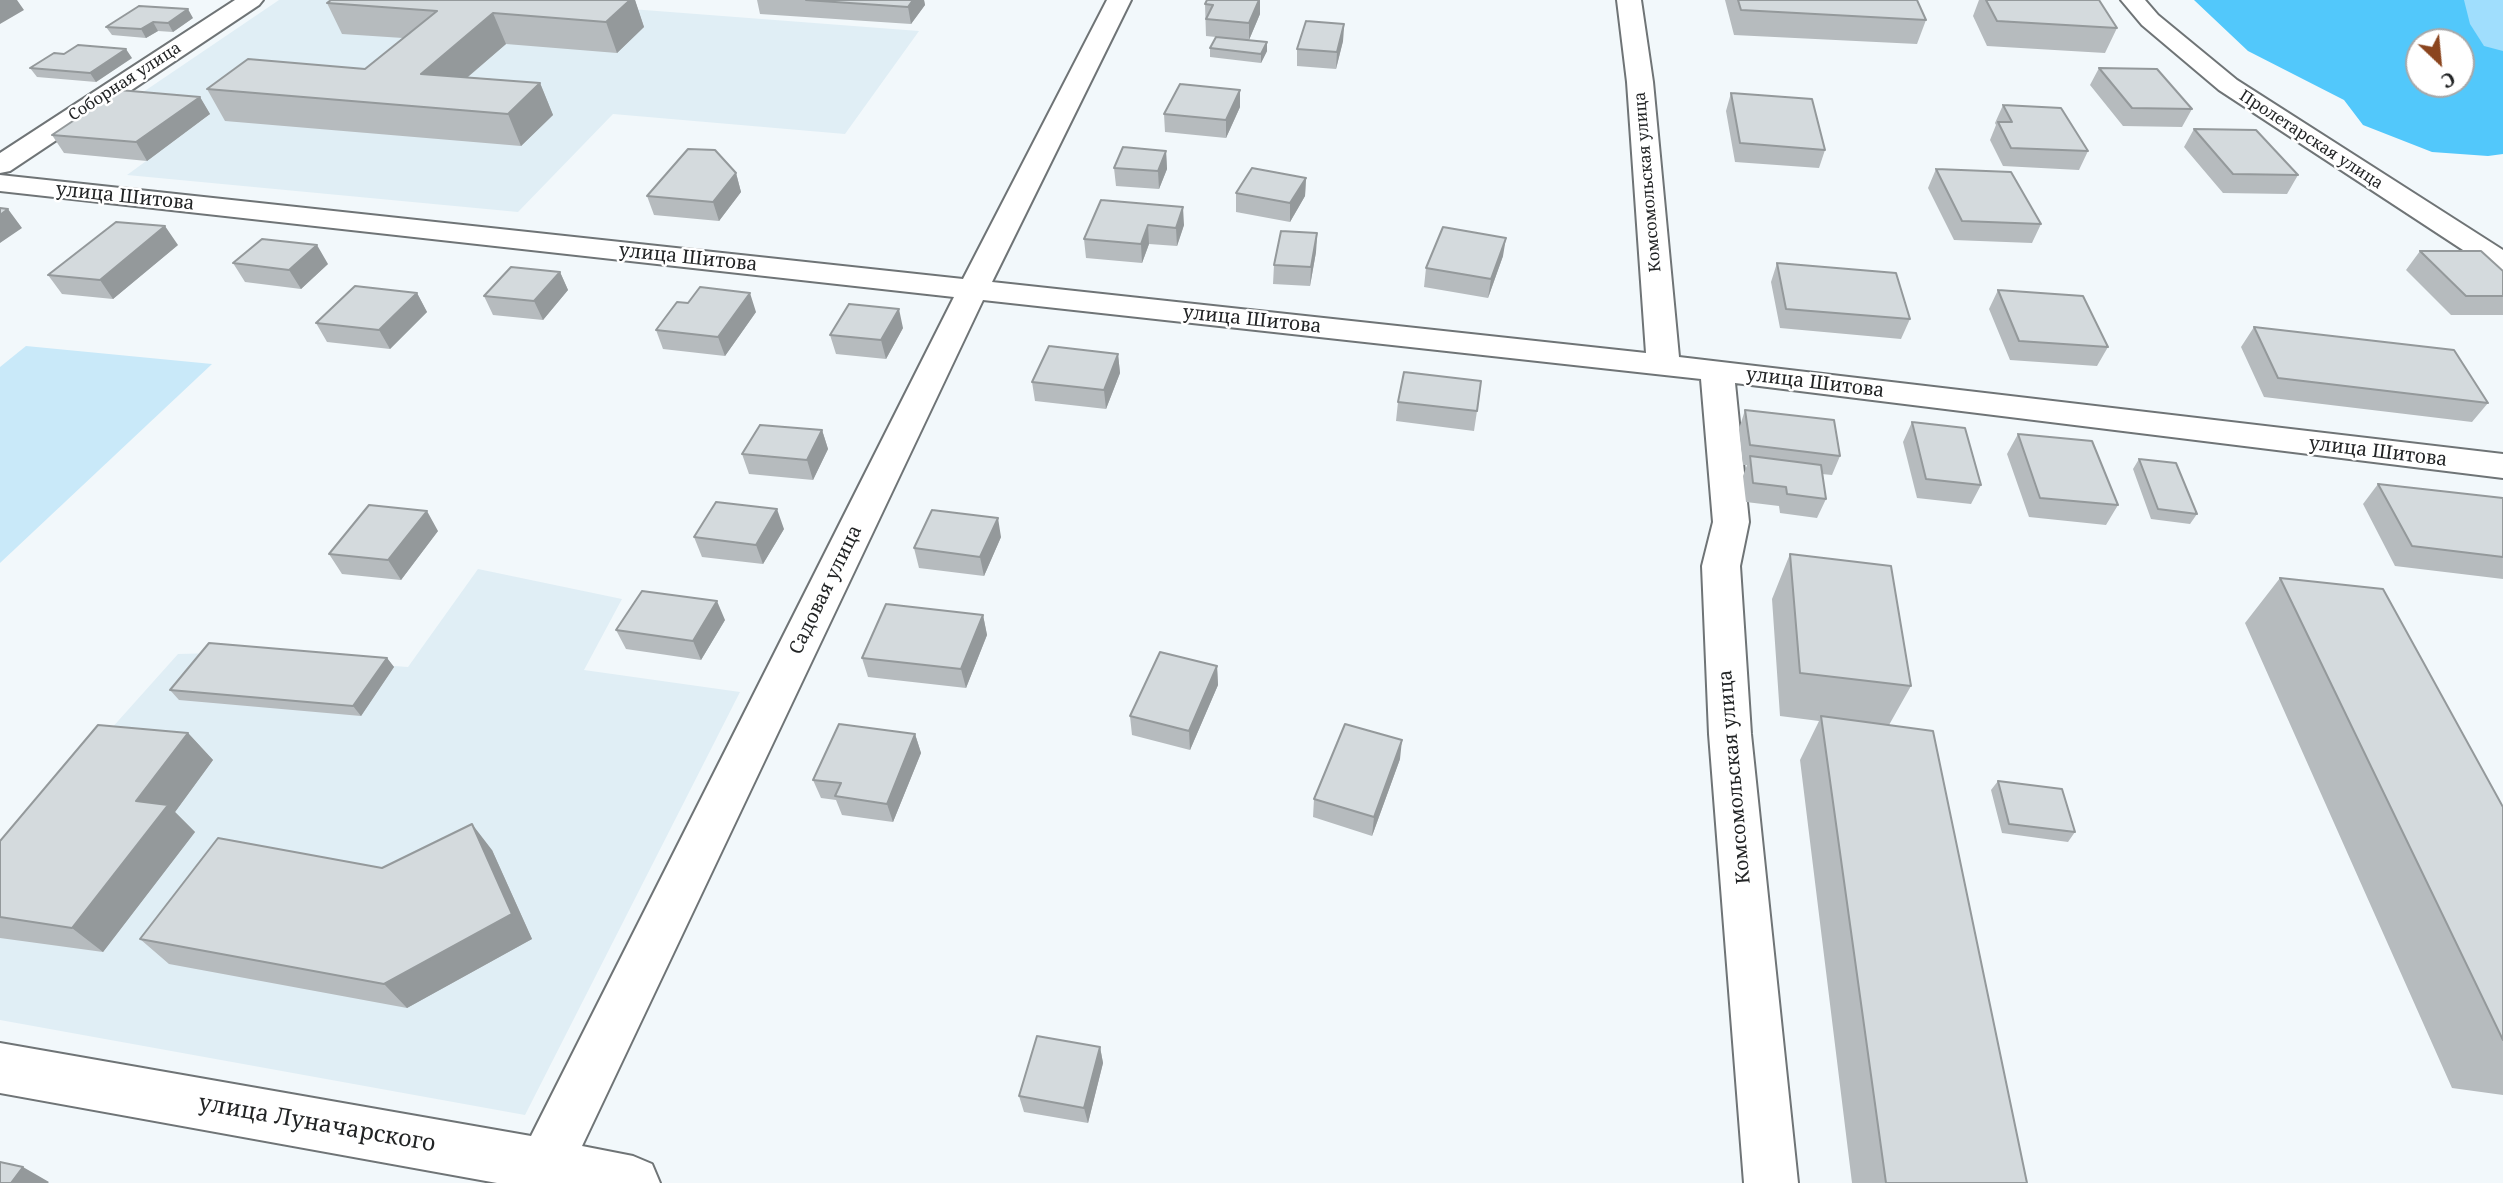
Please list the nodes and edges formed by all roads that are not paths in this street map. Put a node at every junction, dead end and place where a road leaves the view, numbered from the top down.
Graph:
1 (242, 0) edge
2 (251, 0) edge
3 (1119, 0) edge
4 (1629, 0) edge
5 (2133, 0) edge
6 (0, 164) edge
7 (0, 183) edge
8 (2503, 264) edge
9 (973, 289) junction
10 (1662, 365) junction
11 (1717, 371) junction
12 (2503, 467) edge
13 (0, 1068) edge
14 (547, 1174) edge
15 (633, 1183) edge
16 (1772, 1183) edge

1 - 2 street
2 - 6 street, Соборная улица
3 - 9 street, Садовая улица
4 - 10 street, Комсомольская улица
5 - 8 street, Пролетарская улица
7 - 9 street, улица Шитова
9 - 10 street, улица Шитова
9 - 14 street, Садовая улица
10 - 11 street, улица Шитова
11 - 12 street, улица Шитова
11 - 16 street, Комсомольская улица
13 - 14 street, улица Луначарского
14 - 15 street, улица Луначарского

